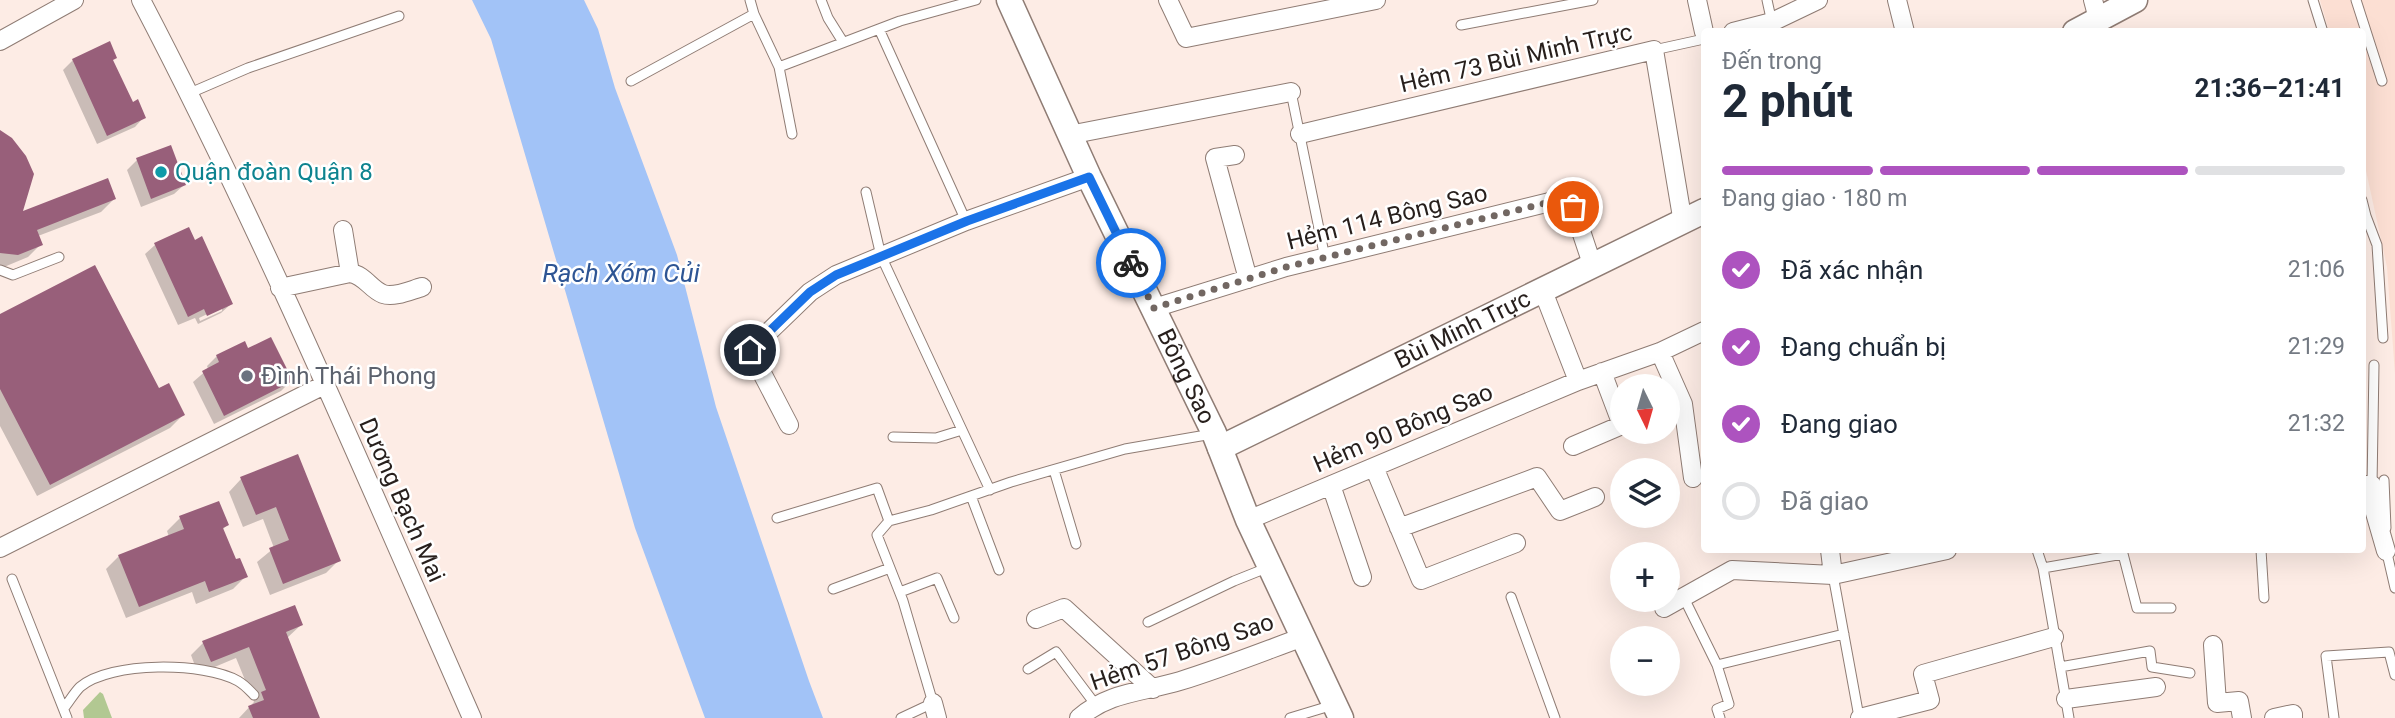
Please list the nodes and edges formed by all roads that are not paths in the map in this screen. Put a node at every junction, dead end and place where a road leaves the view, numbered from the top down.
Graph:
1 (74, 0) edge
2 (141, 0) edge
3 (750, 0) edge
4 (821, 0) edge
5 (976, 0) edge
6 (1009, 0) edge
7 (1168, 0) edge
8 (1376, 0) edge
9 (1593, 0) edge
10 (1697, 0) edge
11 (1767, 0) edge
12 (1818, 0) edge
13 (1897, 0) edge
14 (2136, 0) edge
15 (2314, 0) edge
16 (2357, 0) edge
17 (754, 14) junction
18 (399, 16) dead end
19 (2087, 22) edge
20 (1461, 25) dead end
21 (1773, 27) edge
22 (1703, 28) edge
23 (1904, 28) edge
24 (2322, 28) edge
25 (2366, 28) edge
26 (879, 29) junction
27 (2366, 29) edge
28 (1701, 40) edge
29 (0, 41) edge
30 (843, 43) junction
31 (1654, 50) junction
32 (779, 67) junction
33 (631, 81) dead end
34 (2382, 81) dead end
35 (1291, 92) joint
36 (190, 93) junction
37 (792, 134) dead end
38 (1300, 134) junction
39 (1069, 135) junction
40 (1235, 155) dead end
41 (1089, 177) junction
42 (866, 192) dead end
43 (1694, 217) edge
44 (2366, 220) edge
45 (967, 221) junction
46 (343, 230) dead end
47 (881, 256) junction
48 (59, 257) dead end
49 (1325, 258) junction
50 (1593, 267) junction
51 (0, 270) edge
52 (350, 273) junction
53 (1248, 279) junction
54 (422, 287) dead end
55 (280, 288) junction
56 (1542, 291) junction
57 (1154, 308) junction
58 (1701, 332) edge
59 (2383, 338) dead end
60 (1660, 352) junction
61 (2374, 365) dead end
62 (1602, 372) junction
63 (1578, 381) junction
64 (324, 385) junction
65 (789, 425) dead end
66 (962, 430) junction
67 (893, 436) dead end
68 (1217, 440) junction
69 (1573, 446) dead end
70 (1374, 467) junction
71 (1054, 470) junction
72 (1693, 478) dead end
73 (2373, 483) edge
74 (1331, 485) junction
75 (990, 490) junction
76 (971, 496) junction
77 (1595, 496) dead end
78 (777, 517) dead end
79 (1248, 520) junction
80 (889, 521) junction
81 (1399, 528) junction
82 (1516, 543) dead end
83 (1076, 544) dead end
84 (0, 548) edge
85 (2386, 551) joint
86 (1830, 553) edge
87 (1917, 553) edge
88 (2038, 553) edge
89 (2107, 553) edge
90 (2262, 553) edge
91 (1270, 567) junction
92 (890, 568) junction
93 (2043, 568) junction
94 (999, 570) dead end
95 (1833, 575) junction
96 (1362, 577) dead end
97 (12, 579) dead end
98 (2395, 588) edge
99 (833, 589) dead end
100 (900, 592) junction
101 (1511, 597) dead end
102 (1684, 598) junction
103 (2264, 598) dead end
104 (1680, 600) edge
105 (2171, 608) dead end
106 (954, 618) dead end
107 (1036, 619) dead end
108 (1148, 622) dead end
109 (1844, 634) junction
110 (2054, 636) junction
111 (1303, 637) junction
112 (2213, 645) dead end
113 (2392, 651) edge
114 (1717, 664) junction
115 (2060, 667) junction
116 (1028, 669) dead end
117 (2190, 673) dead end
118 (2395, 675) edge
119 (2156, 687) dead end
120 (1153, 689) junction
121 (254, 695) dead end
122 (2066, 699) junction
123 (1095, 704) junction
124 (935, 711) edge
125 (1338, 711) edge
126 (65, 713) edge
127 (471, 718) edge
128 (901, 718) edge
129 (1079, 718) edge
130 (1290, 718) edge
131 (1555, 718) edge
132 (1720, 718) edge
133 (1858, 718) edge
134 (2070, 718) edge
135 (2242, 718) edge
136 (2274, 718) edge
137 (2294, 718) edge
138 (2334, 718) edge

1 - 29 street
2 - 36 street, Dương Bạch Mai
3 - 17 lane
4 - 30 lane
5 - 26 lane
6 - 39 street, Bông Sao
7 - 8 street
9 - 20 lane
10 - 22 street
11 - 21 lane
12 - 21 street
13 - 23 street
14 - 19 street
15 - 24 lane
16 - 25 lane
17 - 32 lane
17 - 33 lane
18 - 36 lane
26 - 30 lane
26 - 45 lane
27 - 34 lane
28 - 31 lane
30 - 32 lane
31 - 38 street, Hẻm 73 Bùi Minh Trực
31 - 43 street, Hẻm 73 Bùi Minh Trực
32 - 37 lane
35 - 38 lane
35 - 39 street
36 - 55 street, Dương Bạch Mai
38 - 49 lane
39 - 41 street, Bông Sao
40 - 53 street
41 - 45 street
41 - 57 street, Bông Sao
42 - 47 lane
43 - 50 street, Bùi Minh Trực
44 - 59 lane
45 - 47 street
46 - 52 street
47 - 65 street
47 - 66 lane
48 - 51 lane
49 - 50 street, Hẻm 114 Bông Sao
49 - 53 street, Hẻm 114 Bông Sao
50 - 56 street, Bùi Minh Trực
52 - 54 street
52 - 55 street
53 - 57 street, Hẻm 114 Bông Sao
55 - 64 street, Dương Bạch Mai
56 - 63 street
56 - 68 street, Bùi Minh Trực
57 - 68 street, Bông Sao
58 - 60 street, Hẻm 90 Bông Sao
60 - 62 street, Hẻm 90 Bông Sao
60 - 72 street
61 - 73 lane
62 - 63 street, Hẻm 90 Bông Sao
62 - 69 street
63 - 70 street, Hẻm 90 Bông Sao
64 - 84 street
64 - 127 street, Dương Bạch Mai
66 - 67 lane
66 - 75 lane
68 - 71 lane
68 - 79 street, Bông Sao
70 - 74 street, Hẻm 90 Bông Sao
70 - 81 street
71 - 75 lane
71 - 83 lane
73 - 85 street
74 - 79 street, Hẻm 90 Bông Sao
74 - 96 street
75 - 76 lane
76 - 80 lane
76 - 94 lane
77 - 81 street
78 - 80 lane
79 - 91 street, Bông Sao
80 - 92 lane
81 - 82 street
85 - 98 lane
86 - 95 street
87 - 95 street
88 - 93 lane
89 - 93 lane
89 - 105 lane
90 - 103 lane
91 - 108 lane
91 - 111 street, Bông Sao
92 - 99 lane
92 - 100 lane
93 - 110 lane
95 - 102 street
95 - 109 lane
97 - 126 lane
100 - 106 lane
100 - 124 lane
101 - 131 lane
102 - 104 street
102 - 114 lane
107 - 120 street
109 - 114 lane
109 - 133 lane
110 - 115 lane
110 - 133 street
111 - 120 street, Hẻm 57 Bông Sao
111 - 125 street, Bông Sao
112 - 135 street
113 - 118 lane
113 - 138 lane
114 - 132 lane
115 - 117 lane
115 - 122 lane
116 - 123 lane
119 - 122 street
120 - 123 street, Hẻm 57 Bông Sao
121 - 126 lane
122 - 134 lane
123 - 129 street, Hẻm 57 Bông Sao
124 - 128 lane
125 - 130 lane
136 - 137 street

